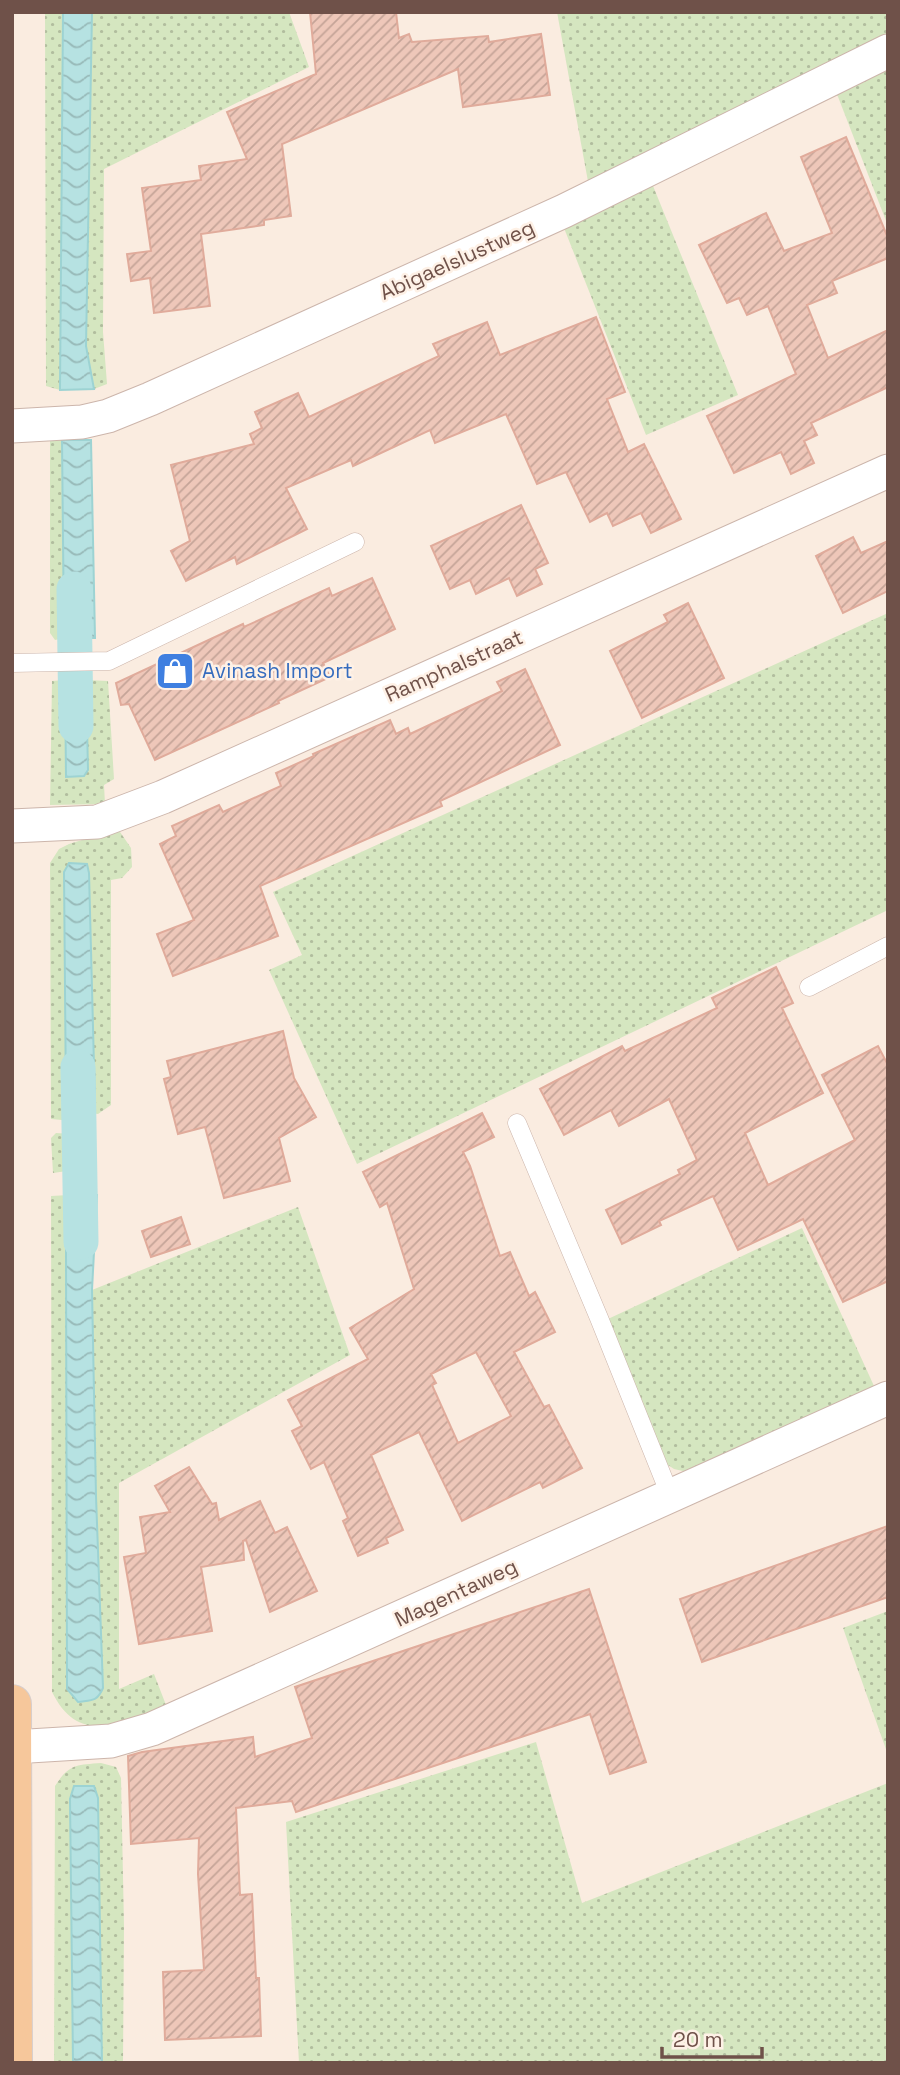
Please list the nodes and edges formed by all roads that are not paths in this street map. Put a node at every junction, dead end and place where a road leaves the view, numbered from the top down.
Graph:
1 (888, 51) edge
2 (12, 426) edge
3 (888, 471) edge
4 (355, 542) dead end
5 (12, 663) edge
6 (12, 826) edge
7 (888, 946) edge
8 (809, 987) dead end
9 (517, 1123) dead end
10 (888, 1398) edge
11 (670, 1495) junction
12 (12, 1704) edge
13 (13, 1747) edge
14 (13, 1972) edge
15 (13, 2063) edge

1 - 2 street, Abigaelslustweg
3 - 6 street, Ramphalstraat
4 - 5 lane
7 - 8 lane
9 - 11 lane
10 - 11 street, Magentaweg
11 - 13 street, Magentaweg
12 - 13 main road
13 - 14 main road
14 - 15 main road

